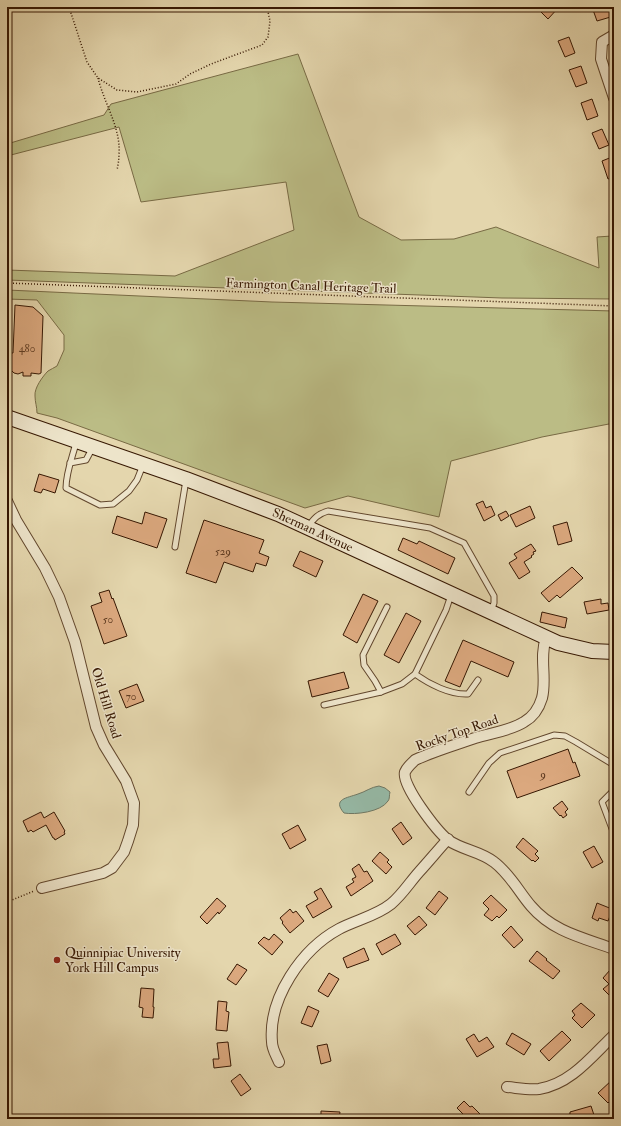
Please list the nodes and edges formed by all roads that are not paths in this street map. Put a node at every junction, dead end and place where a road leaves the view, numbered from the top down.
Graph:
1 (614, 35) edge
2 (614, 98) edge
3 (7, 417) edge
4 (77, 440) junction
5 (94, 446) junction
6 (70, 462) junction
7 (144, 464) junction
8 (186, 479) junction
9 (7, 501) edge
10 (308, 527) junction
11 (175, 547) dead end
12 (452, 594) junction
13 (387, 607) dead end
14 (491, 612) junction
15 (546, 638) junction
16 (614, 652) edge
17 (415, 674) junction
18 (478, 680) dead end
19 (381, 692) junction
20 (324, 704) dead end
21 (614, 765) edge
22 (614, 790) edge
23 (469, 792) dead end
24 (614, 834) edge
25 (448, 839) junction
26 (42, 888) road end
27 (614, 949) edge
28 (614, 1035) edge
29 (279, 1062) dead end
30 (507, 1087) dead end

1 - 2 street
3 - 4 main road, Sherman Avenue
4 - 5 main road, Sherman Avenue
4 - 6 lane
5 - 6 lane
5 - 7 main road, Sherman Avenue
6 - 7 lane
7 - 8 main road, Sherman Avenue
8 - 10 main road, Sherman Avenue
8 - 11 lane
9 - 26 street, Old Hill Road
10 - 12 main road, Sherman Avenue
10 - 14 lane
12 - 14 main road, Sherman Avenue
12 - 17 lane
13 - 19 lane
14 - 15 main road, Sherman Avenue
15 - 16 main road, Sherman Avenue
15 - 25 street, Rocky Top Road
17 - 18 lane
17 - 19 lane
19 - 20 lane
21 - 23 lane
22 - 24 lane
25 - 27 street, Rocky Top Road
25 - 29 street
28 - 30 street

